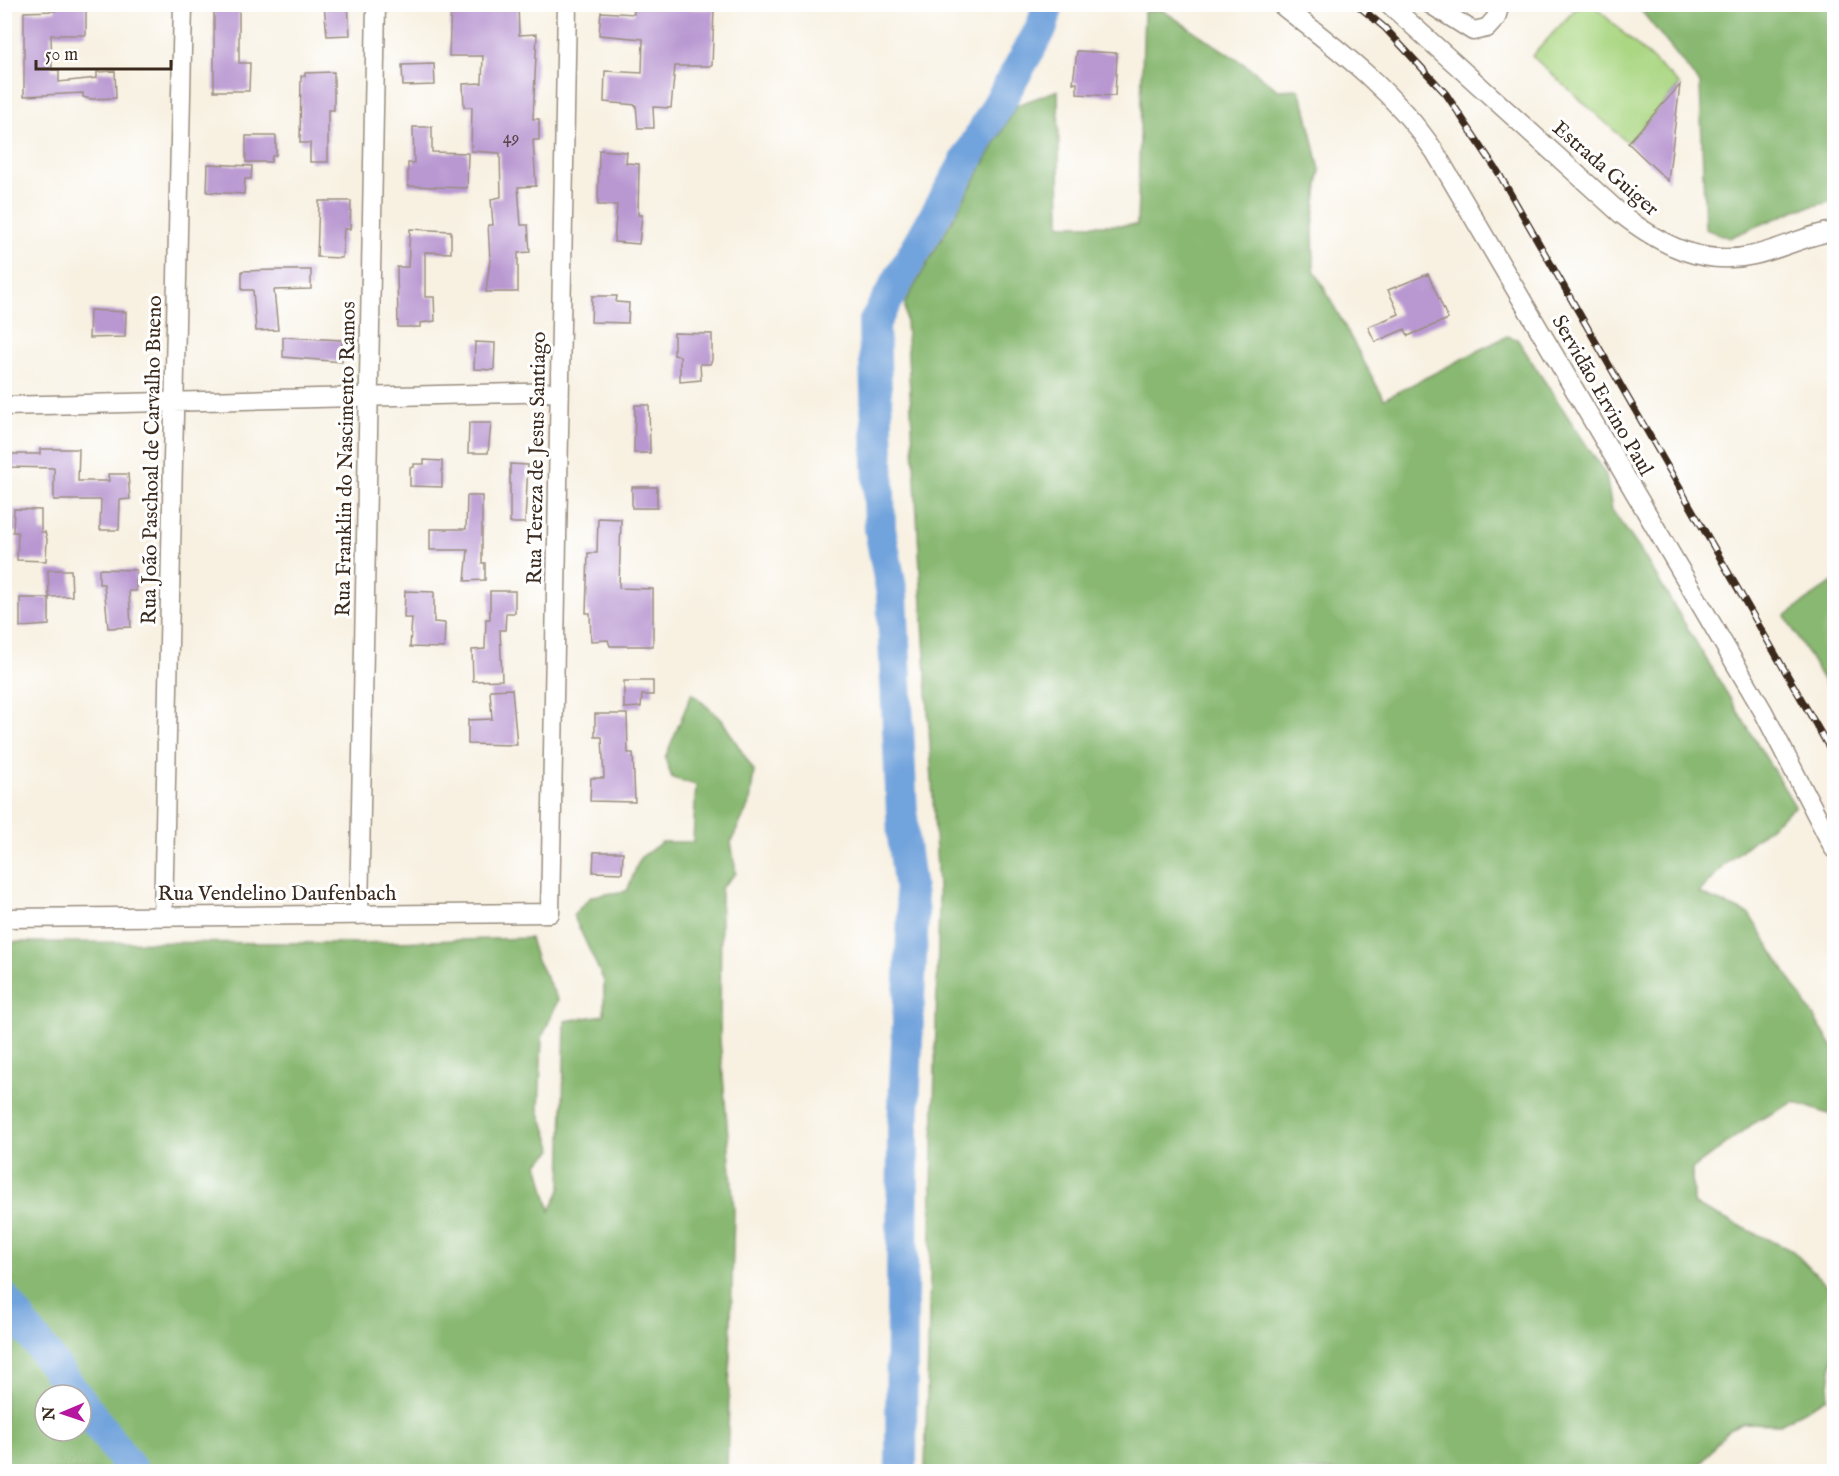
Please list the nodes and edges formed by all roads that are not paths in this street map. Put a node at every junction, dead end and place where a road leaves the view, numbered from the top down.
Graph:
1 (183, 4) edge
2 (376, 4) edge
3 (567, 4) edge
4 (1280, 4) edge
5 (1389, 4) edge
6 (1430, 4) edge
7 (1500, 4) edge
8 (1834, 231) edge
9 (559, 392) junction
10 (369, 397) junction
11 (174, 402) junction
12 (4, 406) edge
13 (1834, 849) edge
14 (550, 913) joint
15 (359, 915) junction
16 (163, 916) junction
17 (4, 918) edge

1 - 11 street, Rua João Paschoal de Carvalho Bueno
2 - 10 street, Rua Franklin do Nascimento Ramos
3 - 9 street, Rua Tereza de Jesus Santiago
4 - 13 street, Servidão Ervino Paul
5 - 8 street, Estrada Guiger
6 - 7 street
9 - 10 street
9 - 14 street, Rua Tereza de Jesus Santiago
10 - 11 street
10 - 15 street, Rua Franklin do Nascimento Ramos
11 - 12 street
11 - 16 street, Rua João Paschoal de Carvalho Bueno
14 - 15 street, Rua Vendelino Daufenbach
15 - 16 street, Rua Vendelino Daufenbach
16 - 17 street, Rua Vendelino Daufenbach

